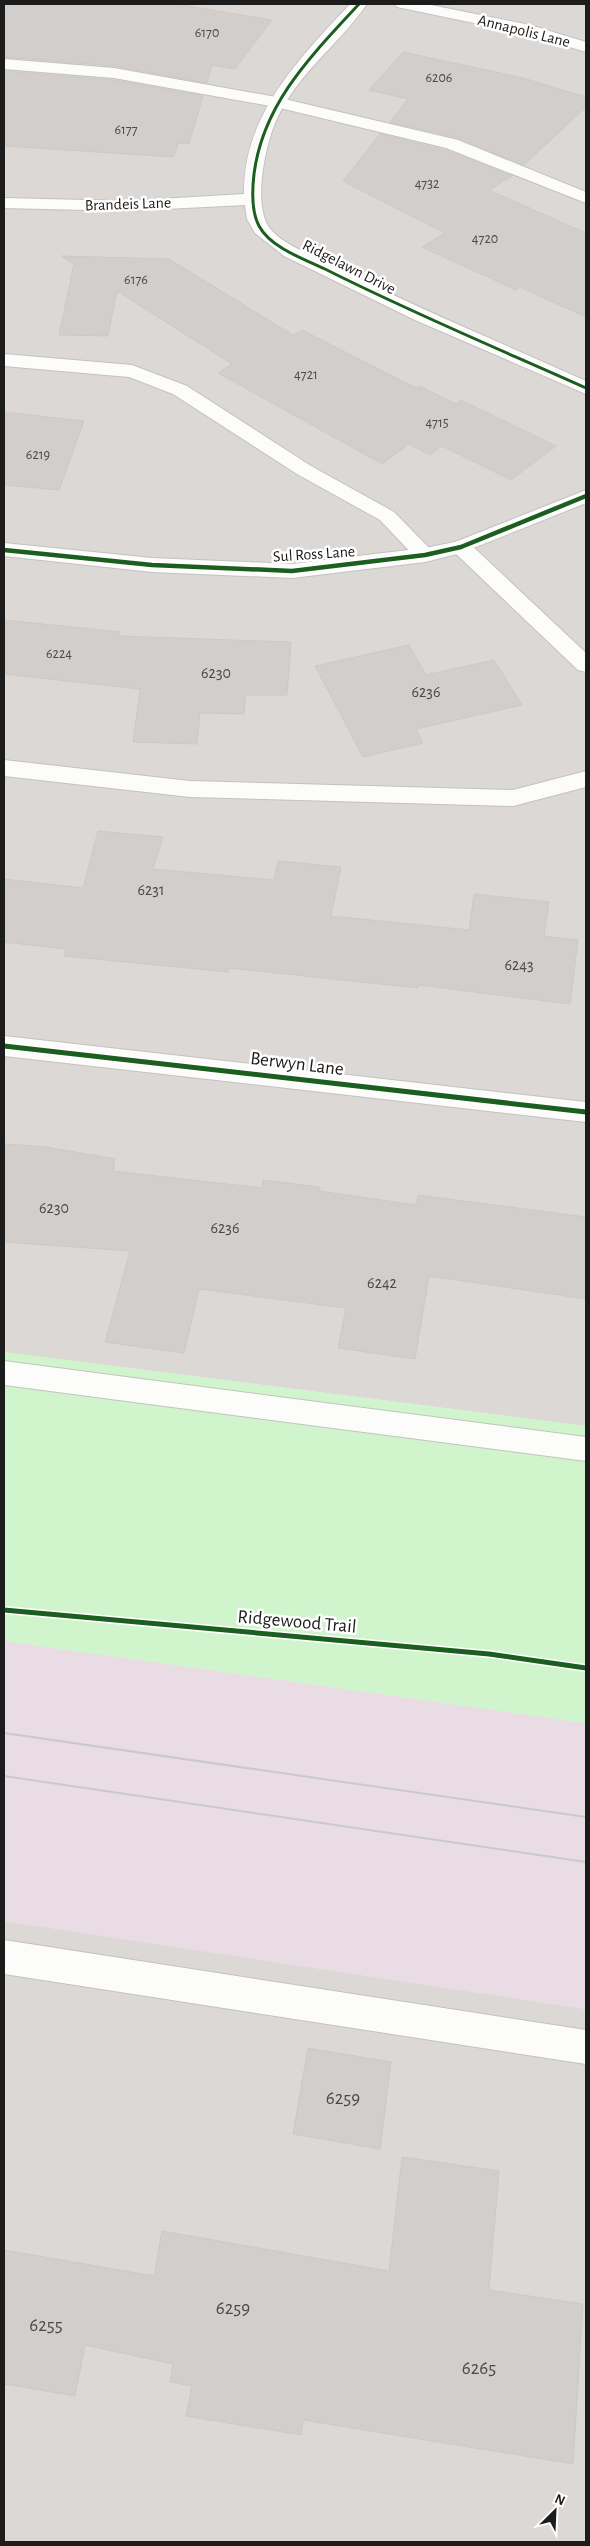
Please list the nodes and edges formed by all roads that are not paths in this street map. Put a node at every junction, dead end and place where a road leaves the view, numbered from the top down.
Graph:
1 (359, 4) edge
2 (403, 4) edge
3 (586, 47) edge
4 (4, 64) edge
5 (276, 102) junction
6 (586, 198) edge
7 (252, 199) junction
8 (4, 203) edge
9 (4, 360) edge
10 (586, 388) edge
11 (586, 496) edge
12 (461, 547) junction
13 (4, 550) edge
14 (425, 555) junction
15 (586, 665) edge
16 (4, 768) edge
17 (586, 779) edge
18 (4, 1046) edge
19 (586, 1112) edge
20 (4, 1373) edge
21 (586, 1449) edge
22 (4, 1957) edge
23 (586, 2047) edge

1 - 5 street, Ridgelawn Drive
2 - 3 street, Annapolis Lane
4 - 5 street
5 - 6 street
5 - 7 street, Ridgelawn Drive
7 - 8 street, Brandeis Lane
7 - 10 street, Ridgelawn Drive
9 - 14 street
11 - 12 street, Sul Ross Lane
12 - 14 street, Sul Ross Lane
12 - 15 street
13 - 14 street, Sul Ross Lane
16 - 17 street
18 - 19 street, Berwyn Lane
20 - 21 street
22 - 23 street

